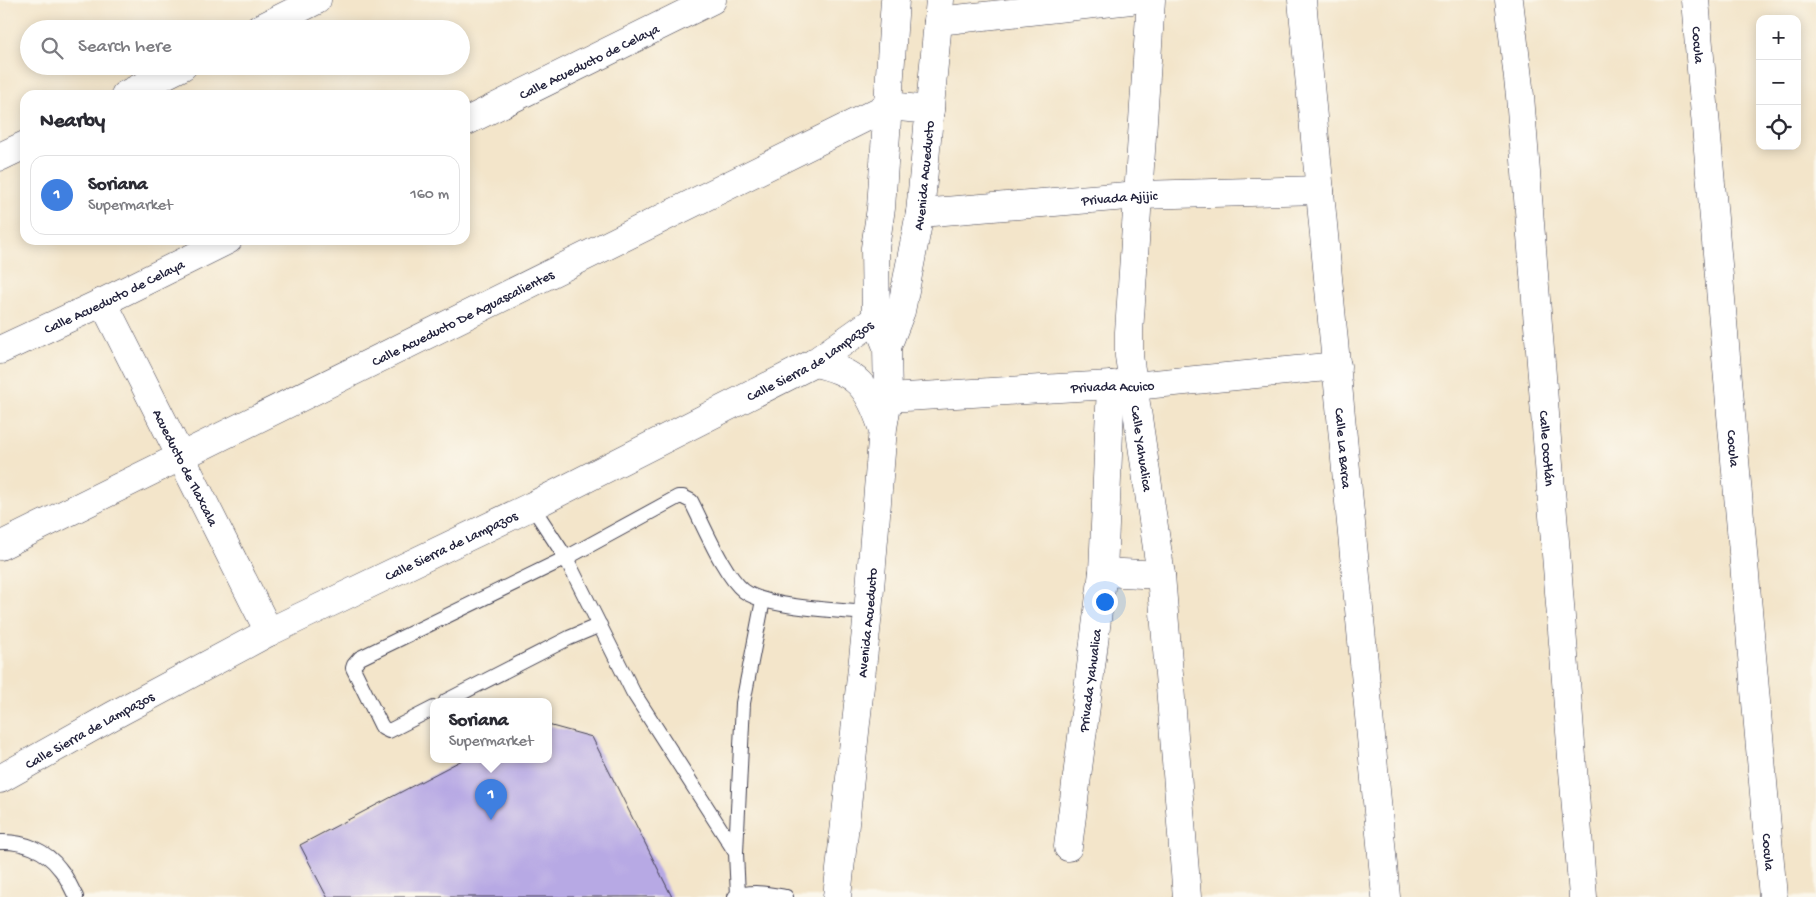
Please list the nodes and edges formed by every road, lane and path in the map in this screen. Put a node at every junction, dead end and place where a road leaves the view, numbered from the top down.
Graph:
1 (317, 0) edge
2 (712, 0) edge
3 (895, 0) edge
4 (1131, 0) edge
5 (1150, 0) edge
6 (1302, 0) edge
7 (1509, 0) edge
8 (1696, 0) edge
9 (939, 10) edge
10 (277, 20) edge
11 (165, 75) edge
12 (135, 90) edge
13 (889, 106) junction
14 (930, 110) junction
15 (470, 120) edge
16 (20, 147) edge
17 (0, 157) edge
18 (1320, 190) junction
19 (1139, 195) junction
20 (920, 213) junction
21 (218, 245) edge
22 (103, 302) junction
23 (888, 315) junction
24 (0, 350) edge
25 (814, 363) junction
26 (1337, 366) junction
27 (1123, 386) junction
28 (888, 398) junction
29 (883, 428) junction
30 (180, 457) junction
31 (532, 506) junction
32 (0, 546) edge
33 (566, 558) junction
34 (1103, 572) junction
35 (1161, 575) junction
36 (763, 600) junction
37 (868, 613) junction
38 (600, 625) junction
39 (269, 632) junction
40 (452, 698) edge
41 (430, 710) edge
42 (0, 779) edge
43 (0, 842) edge
44 (1068, 847) dead end
45 (736, 853) junction
46 (737, 896) edge
47 (76, 897) edge
48 (786, 897) edge
49 (837, 897) edge
50 (1187, 897) edge
51 (1386, 897) edge
52 (1583, 897) edge
53 (1773, 897) edge

1 - 10 street
2 - 15 street, Calle Acueducto de Celaya
3 - 13 street, Avenida Acueducto
4 - 9 street
5 - 19 street, Calle Yahualica
6 - 18 street, Calle La Barca
7 - 52 street, Calle Ocotlán
8 - 53 street, Cocula
9 - 14 street, Avenida Acueducto
11 - 12 street
13 - 14 street
13 - 23 street, Avenida Acueducto
13 - 30 street, Calle Acueducto De Aguascalientes
14 - 20 street, Avenida Acueducto
16 - 17 street
18 - 19 street, Privada Ajijic
18 - 26 street, Calle La Barca
19 - 20 street, Privada Ajijic
19 - 27 street, Calle Yahualica
20 - 23 street, Avenida Acueducto
21 - 22 street, Calle Acueducto de Celaya
22 - 24 street, Calle Acueducto de Celaya
22 - 30 street, Acueducto de Tlaxcala
23 - 25 street, Calle Sierra de Lampazos
23 - 28 street, Avenida Acueducto
25 - 29 street
25 - 31 street, Calle Sierra de Lampazos
26 - 27 street, Privada Acuico
26 - 51 street, Calle La Barca
27 - 28 street, Privada Acuico
27 - 34 street, Privada Yahualica
27 - 35 street, Calle Yahualica
28 - 29 street, Avenida Acueducto
29 - 37 street, Avenida Acueducto
30 - 32 street, Calle Acueducto De Aguascalientes
30 - 39 street, Acueducto de Tlaxcala
31 - 33 lane
31 - 39 street, Calle Sierra de Lampazos
33 - 36 lane
33 - 38 lane
33 - 41 lane
34 - 35 street
34 - 44 street, Privada Yahualica
35 - 50 street, Calle Yahualica
36 - 37 lane
36 - 45 lane
37 - 49 street, Avenida Acueducto
38 - 40 lane
38 - 45 lane
39 - 42 street, Calle Sierra de Lampazos
43 - 47 lane
45 - 46 lane
46 - 48 lane

